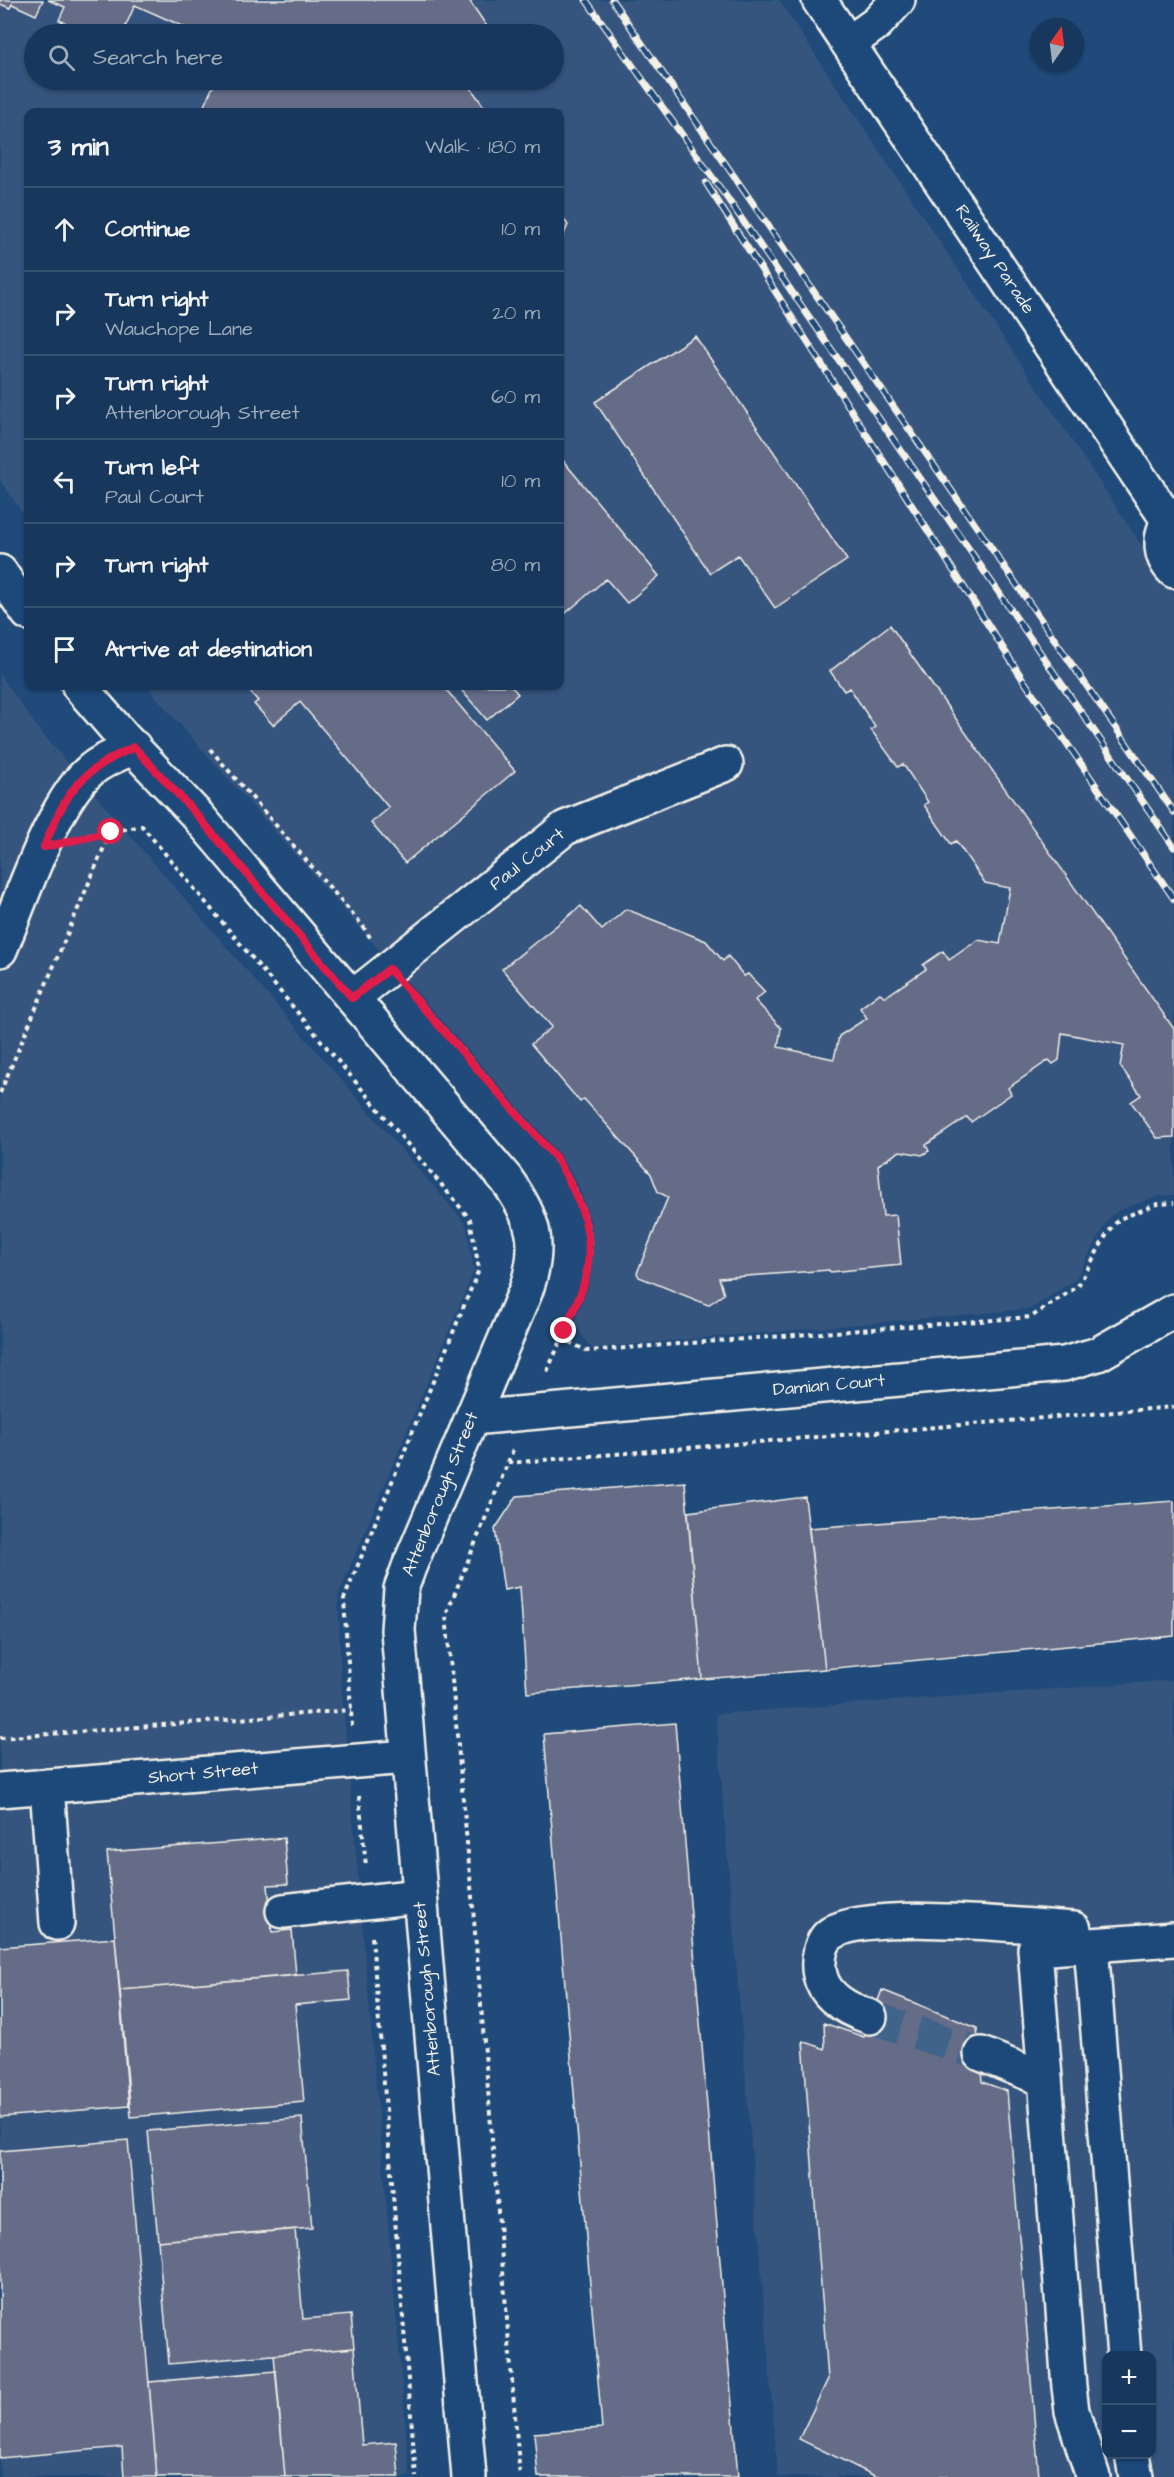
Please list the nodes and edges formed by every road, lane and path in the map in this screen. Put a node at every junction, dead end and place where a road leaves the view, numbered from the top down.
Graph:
1 (819, 0) edge
2 (898, 0) edge
3 (849, 43) junction
4 (1171, 517) edge
5 (1174, 571) edge
6 (0, 572) edge
7 (24, 607) edge
8 (83, 690) edge
9 (134, 747) junction
10 (210, 749) dead end
11 (726, 764) dead end
12 (111, 832) junction
13 (44, 847) junction
14 (0, 950) edge
15 (389, 969) junction
16 (352, 998) junction
17 (0, 1093) edge
18 (1174, 1203) edge
19 (1174, 1311) edge
20 (561, 1338) junction
21 (1174, 1407) edge
22 (530, 1412) junction
23 (472, 1418) junction
24 (508, 1463) junction
25 (351, 1710) junction
26 (0, 1738) edge
27 (407, 1757) junction
28 (356, 1761) junction
29 (47, 1786) junction
30 (0, 1790) edge
31 (419, 1896) junction
32 (370, 1902) junction
33 (283, 1911) dead end
34 (57, 1923) dead end
35 (1174, 1938) edge
36 (1091, 1945) junction
37 (870, 2017) tunnel mouth
38 (981, 2054) tunnel mouth
39 (1045, 2080) junction
40 (1124, 2351) edge
41 (1133, 2459) edge
42 (416, 2477) edge
43 (469, 2477) edge
44 (520, 2477) edge
45 (1093, 2477) edge
46 (1136, 2477) edge

1 - 3 street, Railway Parade
2 - 3 street
3 - 4 street, Railway Parade
4 - 5 street
6 - 7 street
8 - 9 street, Attenborough Street
9 - 13 street
9 - 16 street, Attenborough Street
10 - 15 path
11 - 15 street, Paul Court
12 - 13 path
12 - 17 path
12 - 25 path
13 - 14 street
15 - 16 street, Paul Court
15 - 20 path
16 - 23 street, Attenborough Street
18 - 20 path
19 - 22 street, Damian Court
20 - 22 path
21 - 24 path
22 - 23 street, Damian Court
22 - 24 path
23 - 27 street, Attenborough Street
24 - 44 path
25 - 26 path
25 - 28 path
27 - 28 street, Short Street
27 - 31 street, Attenborough Street
28 - 29 street, Short Street
28 - 32 path
29 - 30 street, Short Street
29 - 34 street
31 - 32 street
31 - 43 street, Attenborough Street
32 - 33 street
32 - 42 path
35 - 36 street
35 - 37 street
36 - 39 street
36 - 40 street
38 - 39 street
39 - 45 street
41 - 46 street

